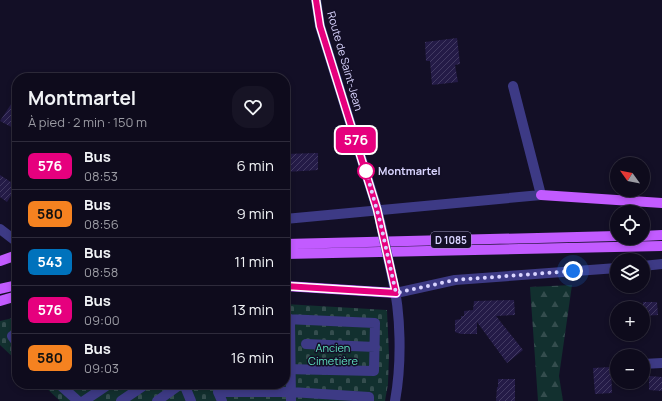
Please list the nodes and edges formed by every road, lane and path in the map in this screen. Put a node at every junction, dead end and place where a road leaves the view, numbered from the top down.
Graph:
1 (316, 0) edge
2 (513, 86) dead end
3 (541, 195) junction
4 (662, 203) edge
5 (377, 209) junction
6 (290, 218) edge
7 (0, 229) edge
8 (662, 235) edge
9 (610, 236) edge
10 (650, 236) edge
11 (12, 238) edge
12 (290, 244) edge
13 (662, 246) edge
14 (290, 254) edge
15 (12, 257) edge
16 (0, 261) edge
17 (662, 264) edge
18 (650, 265) edge
19 (610, 269) edge
20 (12, 286) edge
21 (290, 286) edge
22 (0, 289) edge
23 (396, 293) junction
24 (12, 298) edge
25 (12, 301) edge
26 (0, 302) edge
27 (290, 319) edge
28 (306, 344) dead end
29 (375, 347) junction
30 (662, 363) edge
31 (650, 364) edge
32 (290, 369) edge
33 (68, 389) edge
34 (102, 389) edge
35 (139, 389) edge
36 (175, 389) edge
37 (184, 389) edge
38 (291, 397) edge
39 (78, 401) edge
40 (84, 401) edge
41 (121, 401) edge
42 (157, 401) edge
43 (190, 401) edge
44 (222, 401) edge
45 (369, 401) edge
46 (395, 401) edge

1 - 5 street, Route de Saint-Jean
2 - 3 street
3 - 4 main road
3 - 5 street
5 - 6 street
5 - 23 street, Route de Saint-Jean, bridge
7 - 11 street
8 - 10 main road
9 - 12 main road, D 1085
13 - 14 main road, D 1085
15 - 16 main road
17 - 18 street
19 - 23 street
20 - 22 main road
21 - 23 main road
23 - 46 street, Route de Saint-Jean
24 - 26 main road
25 - 26 main road
27 - 29 street
28 - 29 street
29 - 32 street
30 - 31 street
33 - 39 street
34 - 40 street
35 - 41 street
36 - 42 street
37 - 43 street
38 - 44 street
38 - 45 street

